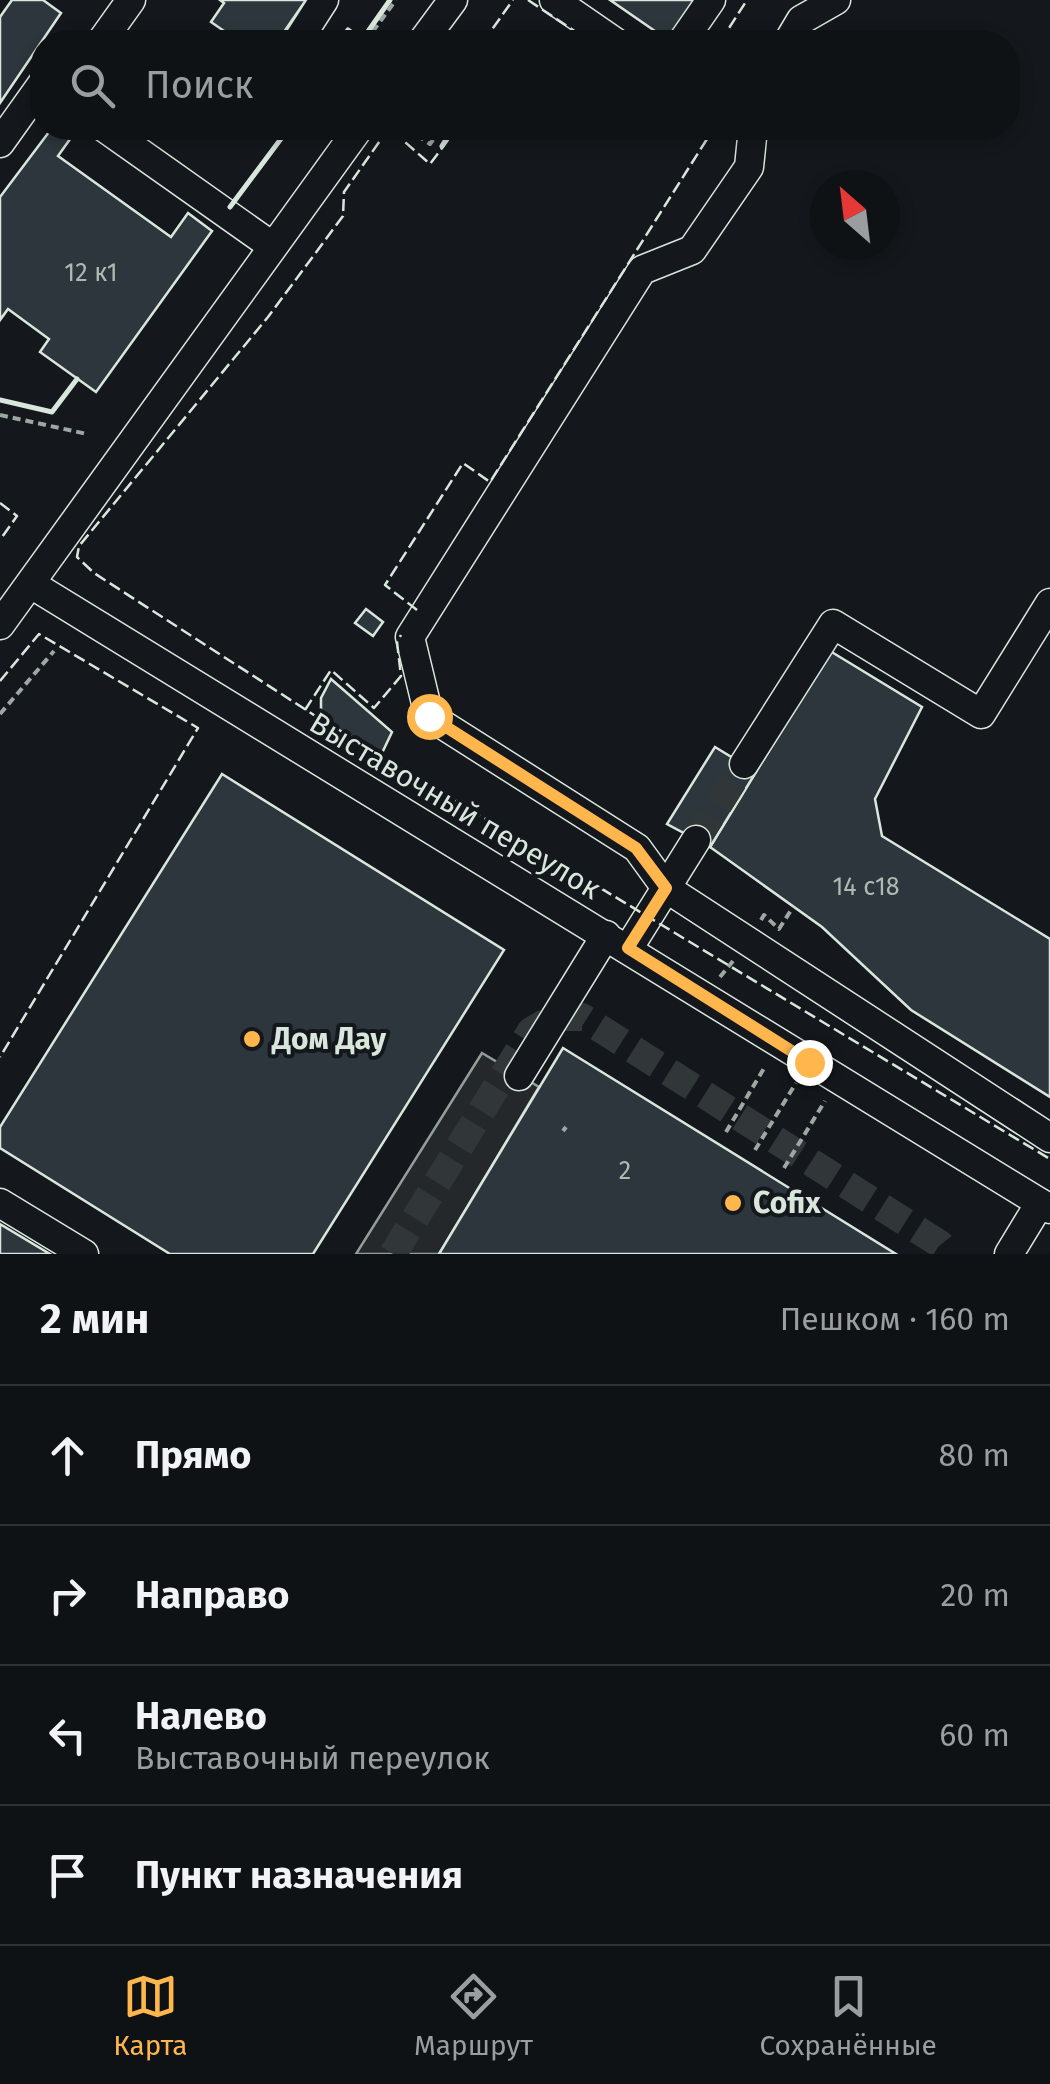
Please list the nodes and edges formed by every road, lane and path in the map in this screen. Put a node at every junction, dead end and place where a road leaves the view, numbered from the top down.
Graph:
1 (324, 0) edge
2 (396, 0) edge
3 (453, 0) edge
4 (554, 0) edge
5 (711, 0) edge
6 (836, 0) edge
7 (120, 4) edge
8 (107, 30) edge
9 (304, 30) edge
10 (374, 30) edge
11 (431, 30) edge
12 (598, 30) edge
13 (690, 30) edge
14 (796, 30) edge
15 (30, 101) edge
16 (122, 140) edge
17 (351, 140) edge
18 (752, 140) edge
19 (0, 143) edge
20 (272, 246) junction
21 (0, 415) edge
22 (87, 434) dead end
23 (17, 590) edge
24 (1050, 603) edge
25 (0, 625) edge
26 (54, 651) dead end
27 (0, 714) edge
28 (744, 764) tunnel mouth
29 (696, 840) tunnel mouth
30 (666, 888) junction
31 (617, 942) junction
32 (779, 1044) junction
33 (809, 1062) junction
34 (520, 1076) dead end
35 (838, 1080) junction
36 (726, 1132) dead end
37 (1050, 1138) edge
38 (755, 1150) dead end
39 (784, 1168) dead end
40 (0, 1203) edge
41 (1045, 1206) edge
42 (84, 1254) edge
43 (1009, 1254) edge

1 - 9 street
2 - 10 path
3 - 11 street
4 - 12 street
5 - 13 street
6 - 14 street
7 - 8 street
15 - 19 street
16 - 20 street
17 - 20 street
18 - 30 street
20 - 23 street
21 - 22 path
23 - 25 street
23 - 31 street, Выставочный переулок
24 - 28 street
26 - 27 path
29 - 30 street
30 - 31 street
30 - 37 street
31 - 32 street, Выставочный переулок
31 - 34 street
32 - 33 street, Выставочный переулок
32 - 36 path
33 - 35 street, Выставочный переулок
33 - 38 path
35 - 39 path
35 - 41 street, Выставочный переулок
40 - 42 street
41 - 43 street

